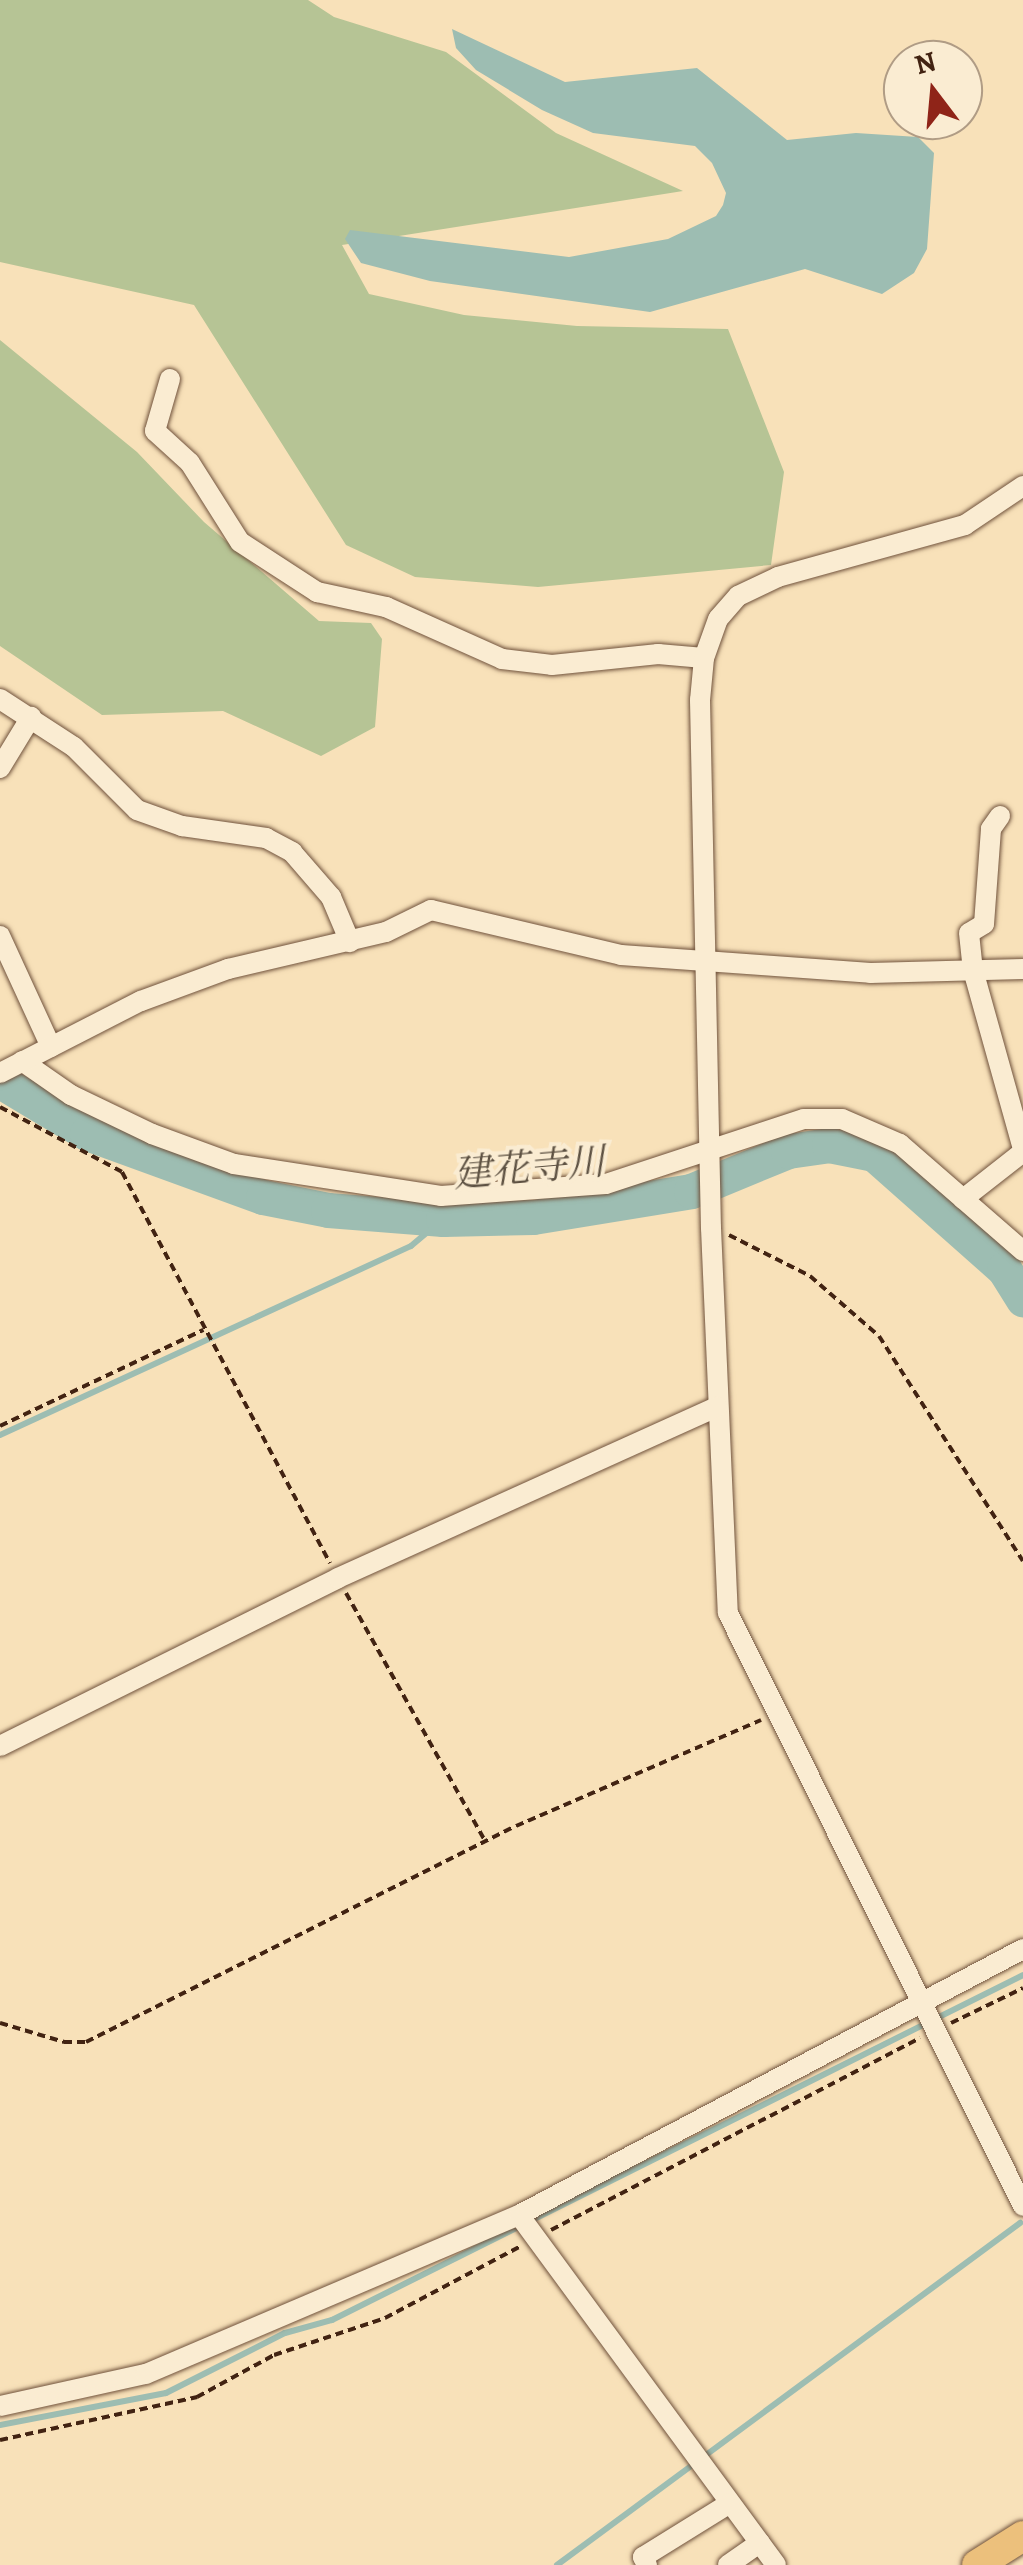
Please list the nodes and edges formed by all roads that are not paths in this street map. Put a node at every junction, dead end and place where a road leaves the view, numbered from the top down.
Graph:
1 (170, 379) dead end
2 (1023, 486) edge
3 (704, 658) junction
4 (0, 699) edge
5 (31, 717) junction
6 (0, 768) edge
7 (1000, 816) dead end
8 (0, 936) edge
9 (350, 942) junction
10 (710, 959) junction
11 (1023, 969) edge
12 (973, 970) junction
13 (50, 1047) junction
14 (22, 1061) junction
15 (0, 1073) edge
16 (1023, 1150) edge
17 (711, 1154) junction
18 (963, 1198) junction
19 (1023, 1252) edge
20 (717, 1407) junction
21 (0, 1746) edge
22 (1023, 1949) edge
23 (922, 2001) junction
24 (1023, 2206) edge
25 (519, 2215) junction
26 (0, 2406) edge
27 (730, 2502) junction
28 (1023, 2536) edge
29 (760, 2543) junction
30 (647, 2565) edge
31 (728, 2565) edge
32 (776, 2565) edge
33 (977, 2565) edge

1 - 3 street
2 - 3 street
3 - 10 street
4 - 5 street
5 - 6 street
5 - 9 street
7 - 12 street
8 - 13 street
9 - 10 street
9 - 13 street
10 - 12 street
10 - 17 street
11 - 12 street
12 - 16 street
13 - 14 street
14 - 15 street
14 - 17 street
16 - 18 street
17 - 18 street
17 - 20 street
18 - 19 street
20 - 21 street
20 - 23 street
22 - 23 street
23 - 24 street
23 - 25 street
25 - 26 street
25 - 27 street
27 - 29 street
27 - 30 street
28 - 33 highway
29 - 31 street
29 - 32 street

